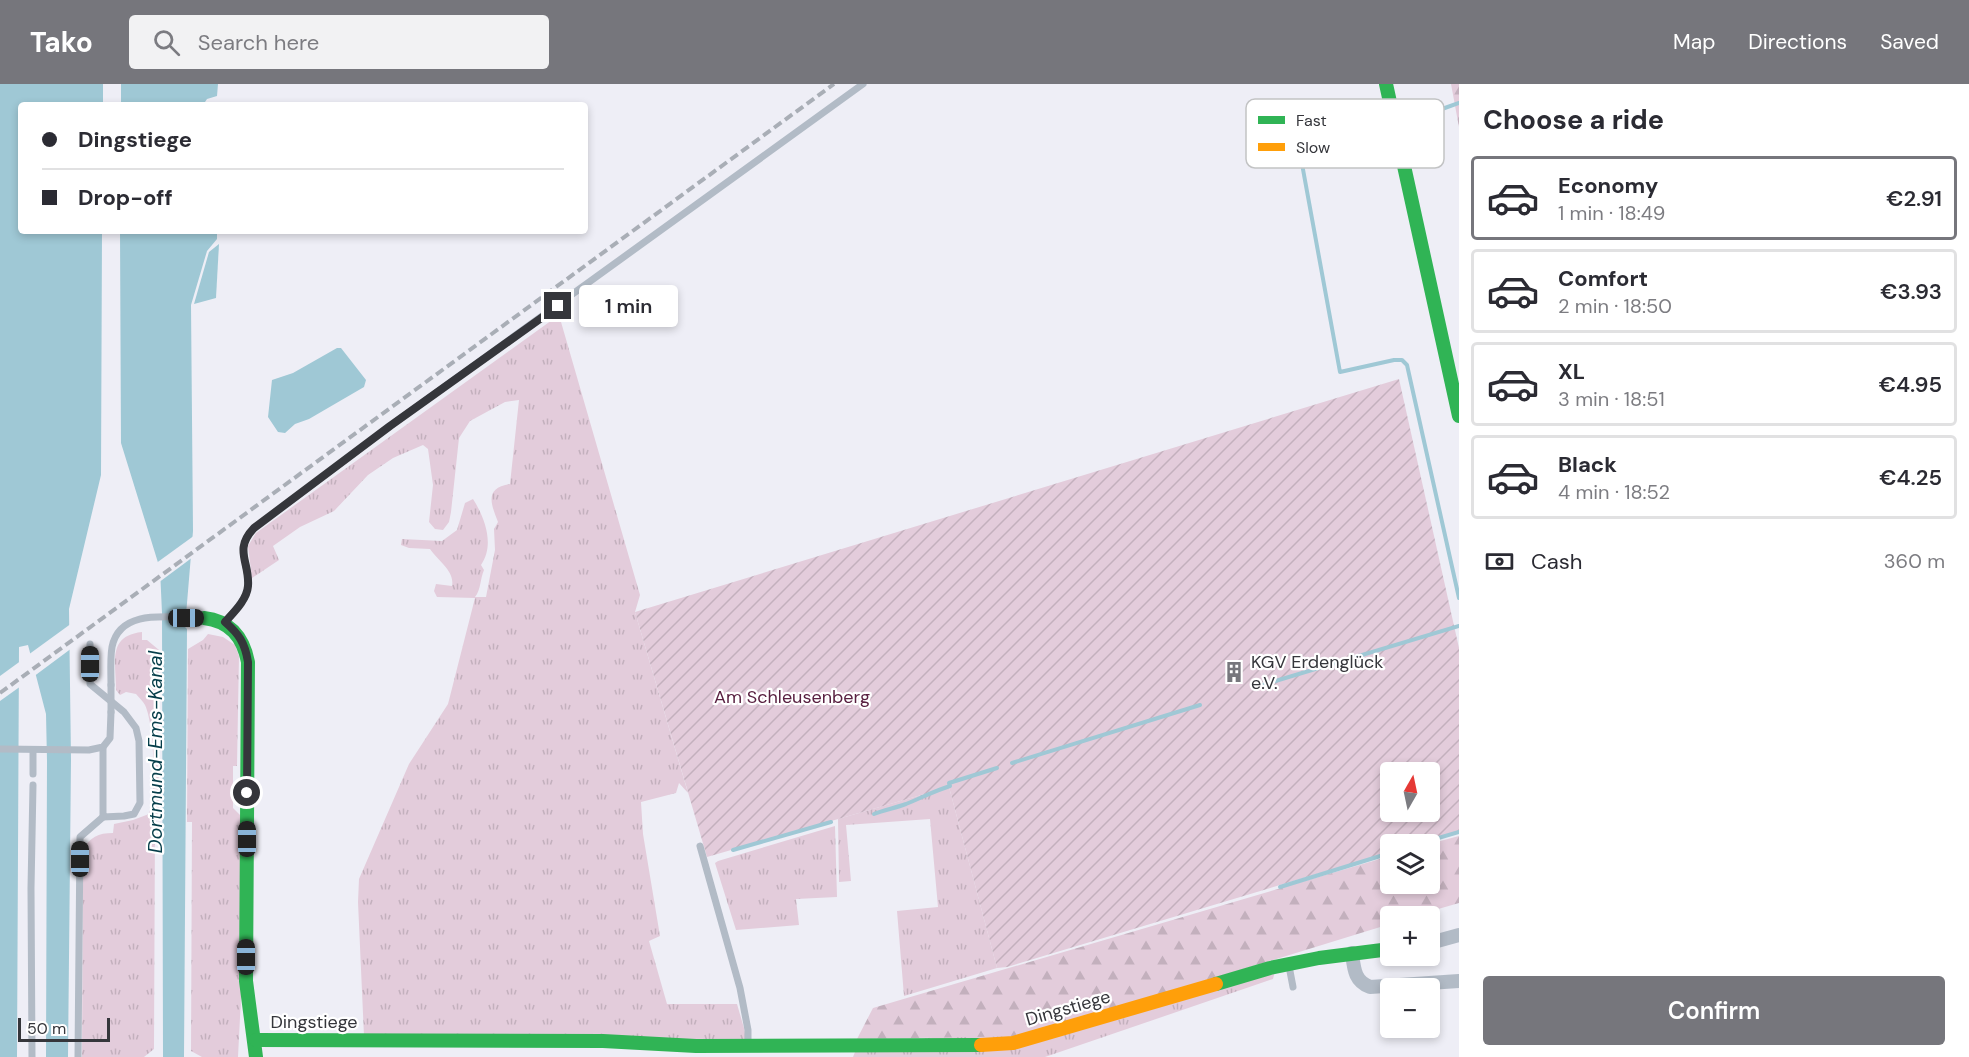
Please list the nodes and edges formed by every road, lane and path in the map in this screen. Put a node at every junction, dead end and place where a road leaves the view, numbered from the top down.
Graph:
1 (863, 84) edge
2 (1386, 84) edge
3 (1389, 99) edge
4 (1404, 168) edge
5 (1459, 416) edge
6 (204, 618) joint
7 (225, 622) junction
8 (90, 644) dead end
9 (103, 747) junction
10 (0, 749) edge
11 (33, 750) junction
12 (33, 774) dead end
13 (33, 786) dead end
14 (103, 817) junction
15 (700, 846) dead end
16 (1459, 935) edge
17 (1440, 940) edge
18 (1380, 950) edge
19 (1352, 953) junction
20 (1288, 964) junction
21 (1459, 981) edge
22 (1293, 987) dead end
23 (256, 1040) junction
24 (748, 1046) junction
25 (32, 1057) edge
26 (78, 1057) edge
27 (256, 1057) edge

1 - 7 lane
2 - 3 main road
4 - 5 main road
6 - 7 main road
6 - 9 lane, bridge
7 - 23 main road, Dingstiege
8 - 14 lane
9 - 11 lane
9 - 14 lane
10 - 11 lane
11 - 12 lane
13 - 25 lane
14 - 26 lane
15 - 24 lane
16 - 17 street
18 - 19 main road, Dingstiege
19 - 20 main road, Dingstiege
19 - 21 street
20 - 22 lane
20 - 24 main road, Dingstiege
23 - 24 main road, Dingstiege
23 - 27 main road

